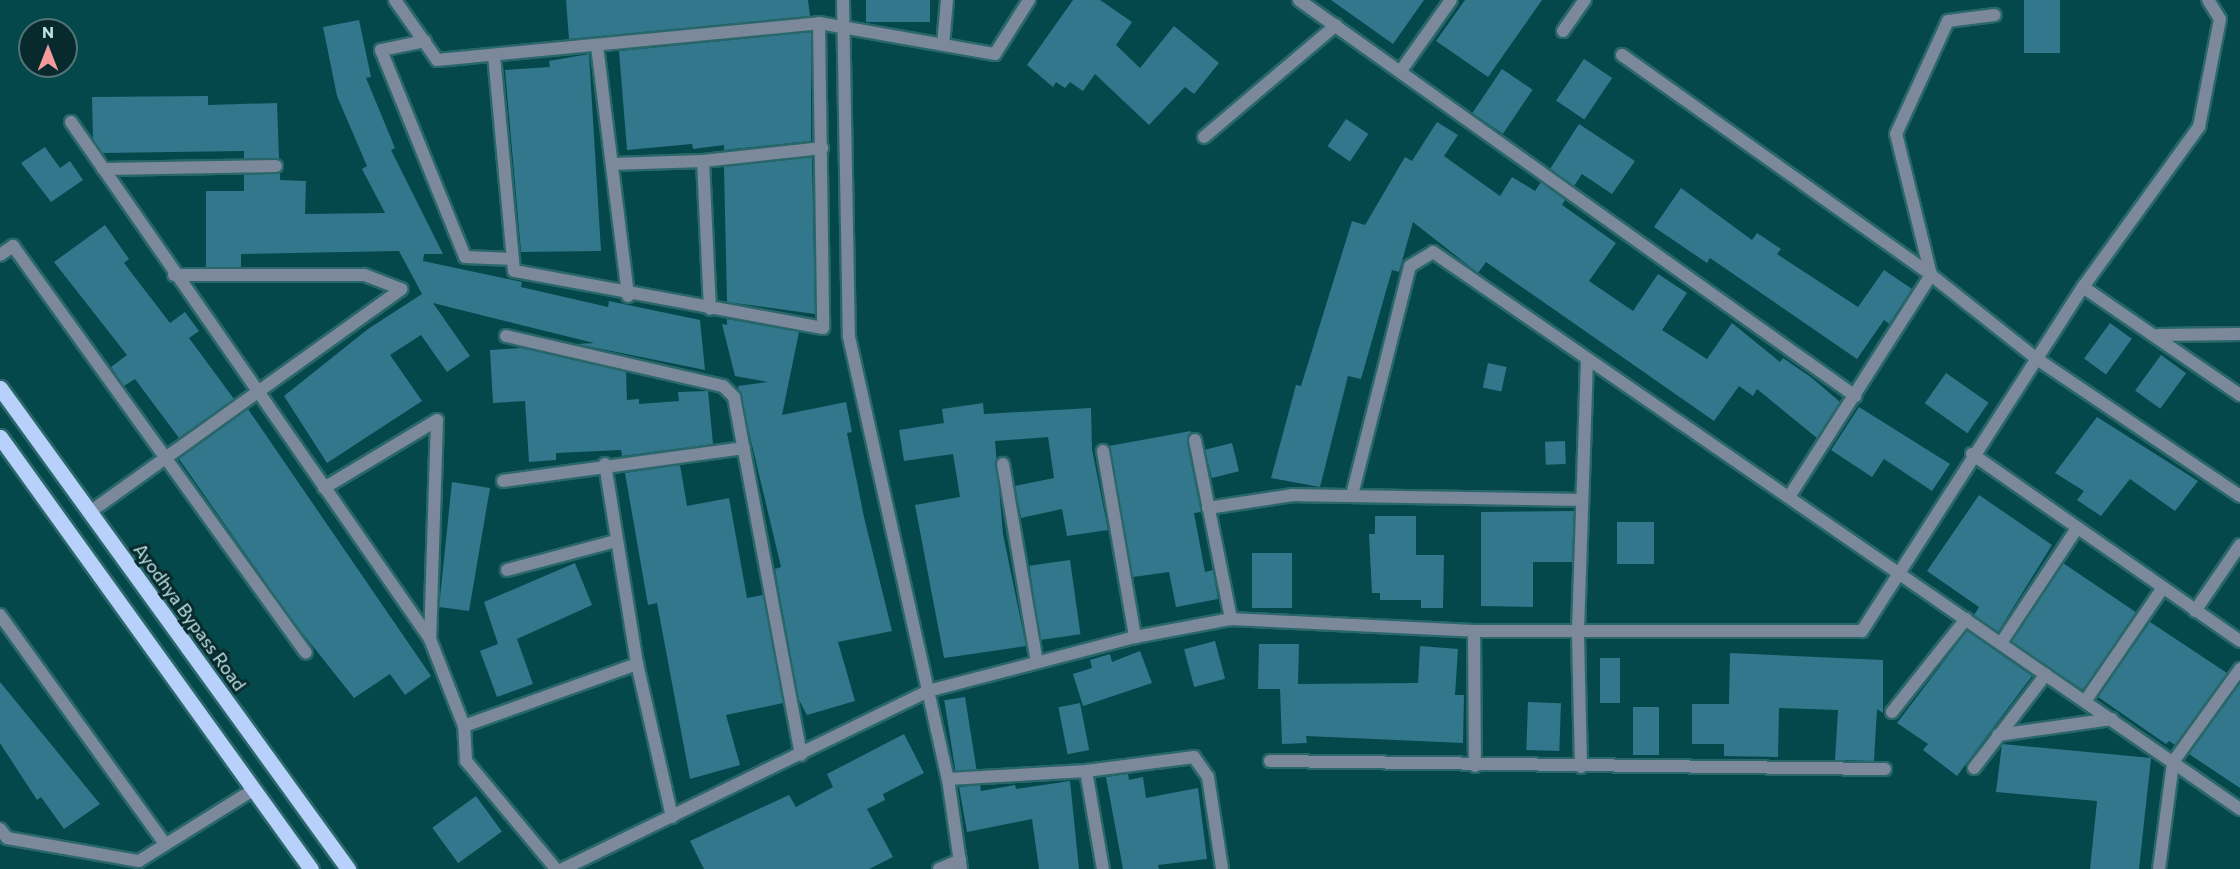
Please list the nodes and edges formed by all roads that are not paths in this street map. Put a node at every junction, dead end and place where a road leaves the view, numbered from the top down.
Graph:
1 (395, 0) edge
2 (843, 0) edge
3 (947, 0) edge
4 (1029, 0) edge
5 (1451, 0) edge
6 (1584, 0) edge
7 (2208, 0) edge
8 (1303, 1) edge
9 (1995, 15) dead end
10 (819, 23) junction
11 (1336, 25) junction
12 (841, 29) junction
13 (1563, 32) dead end
14 (425, 41) junction
15 (944, 45) junction
16 (597, 46) junction
17 (494, 55) junction
18 (1622, 55) dead end
19 (1400, 72) junction
20 (71, 122) dead end
21 (1204, 137) dead end
22 (822, 148) junction
23 (703, 161) junction
24 (612, 164) junction
25 (276, 166) dead end
26 (103, 169) junction
27 (0, 255) edge
28 (513, 259) junction
29 (174, 275) junction
30 (1931, 275) junction
31 (2083, 287) junction
32 (628, 296) junction
33 (710, 309) junction
34 (2240, 334) edge
35 (2158, 335) junction
36 (506, 336) dead end
37 (1587, 359) junction
38 (2037, 359) junction
39 (0, 388) edge
40 (257, 393) junction
41 (2240, 395) edge
42 (1855, 396) junction
43 (0, 437) edge
44 (1194, 440) dead end
45 (744, 448) junction
46 (1103, 451) dead end
47 (1972, 454) junction
48 (165, 458) junction
49 (605, 464) junction
50 (1003, 464) dead end
51 (503, 481) dead end
52 (324, 488) junction
53 (1352, 495) junction
54 (2240, 496) edge
55 (1789, 497) junction
56 (1580, 500) junction
57 (1208, 508) junction
58 (90, 512) junction
59 (2077, 528) junction
60 (616, 541) junction
61 (2240, 545) edge
62 (507, 570) dead end
63 (1897, 572) junction
64 (2162, 589) junction
65 (2195, 611) junction
66 (0, 615) edge
67 (1231, 619) junction
68 (1966, 619) junction
69 (1474, 631) junction
70 (1578, 631) junction
71 (1135, 636) junction
72 (430, 639) junction
73 (2240, 641) edge
74 (2001, 644) junction
75 (306, 653) dead end
76 (1037, 662) junction
77 (637, 664) junction
78 (2240, 669) edge
79 (2046, 674) junction
80 (928, 691) junction
81 (2086, 700) junction
82 (1892, 712) dead end
83 (2112, 719) junction
84 (464, 726) junction
85 (1998, 735) junction
86 (801, 755) junction
87 (1270, 761) dead end
88 (2173, 762) junction
89 (1475, 766) junction
90 (1581, 767) junction
91 (1974, 768) dead end
92 (1885, 769) dead end
93 (1086, 771) junction
94 (948, 779) junction
95 (253, 789) junction
96 (2240, 809) edge
97 (672, 817) junction
98 (0, 829) edge
99 (165, 844) junction
100 (137, 865) edge
101 (960, 865) edge
102 (311, 869) edge
103 (348, 869) edge
104 (556, 869) edge
105 (563, 869) edge
106 (939, 869) edge
107 (1103, 869) edge
108 (1222, 869) edge
109 (2159, 869) edge

1 - 14 street
2 - 12 street
3 - 15 street
4 - 15 street
5 - 19 street
6 - 13 street
7 - 31 street
8 - 11 street
9 - 30 street
10 - 12 street
10 - 16 street
10 - 22 street
11 - 19 street
11 - 21 street
12 - 15 street
12 - 80 street
14 - 17 street
14 - 28 street
16 - 17 street
16 - 24 street
17 - 28 street
18 - 30 street
19 - 42 street
20 - 26 street
22 - 23 street
22 - 33 street
23 - 24 street
23 - 33 street
24 - 32 street
25 - 26 street
26 - 29 street
27 - 48 street
28 - 32 street
29 - 40 street
29 - 40 street
30 - 38 street
30 - 42 street
31 - 35 street
31 - 38 street
32 - 33 street
34 - 35 street
35 - 41 street
36 - 45 street
37 - 53 street
37 - 55 street
37 - 56 street
38 - 47 street
38 - 54 street
39 - 58 main road, Ayodhya Bypass Road
40 - 48 street
40 - 52 street
42 - 55 street
43 - 95 main road
44 - 57 street
45 - 49 street
45 - 86 street
46 - 71 street
47 - 59 street
47 - 63 street
48 - 58 street
48 - 75 street
49 - 51 street
49 - 60 street
50 - 76 street
52 - 72 street
52 - 72 street
53 - 56 street
53 - 57 street
55 - 63 street
56 - 70 street
57 - 67 street
58 - 103 main road, Ayodhya Bypass Road
59 - 64 street
59 - 74 street
60 - 62 street
60 - 77 street
61 - 65 street
63 - 68 street
63 - 70 street
64 - 65 street
64 - 81 street
65 - 73 street
66 - 99 street
67 - 69 street
67 - 71 street
68 - 74 street
68 - 82 street
69 - 70 street
69 - 89 street
70 - 90 street
71 - 76 street
72 - 84 street
74 - 79 street
76 - 80 street
77 - 84 street
77 - 97 street
78 - 88 street
79 - 81 street
79 - 85 street
80 - 86 street
80 - 94 street
81 - 83 street
83 - 85 street
83 - 88 street
84 - 104 street
85 - 91 street
86 - 97 street
87 - 89 street
88 - 96 street
88 - 109 street
89 - 90 street
90 - 92 street
93 - 94 street
93 - 107 street
93 - 108 street
94 - 101 street
95 - 99 street
95 - 102 main road
97 - 105 street
98 - 100 street
99 - 100 street
101 - 106 street

